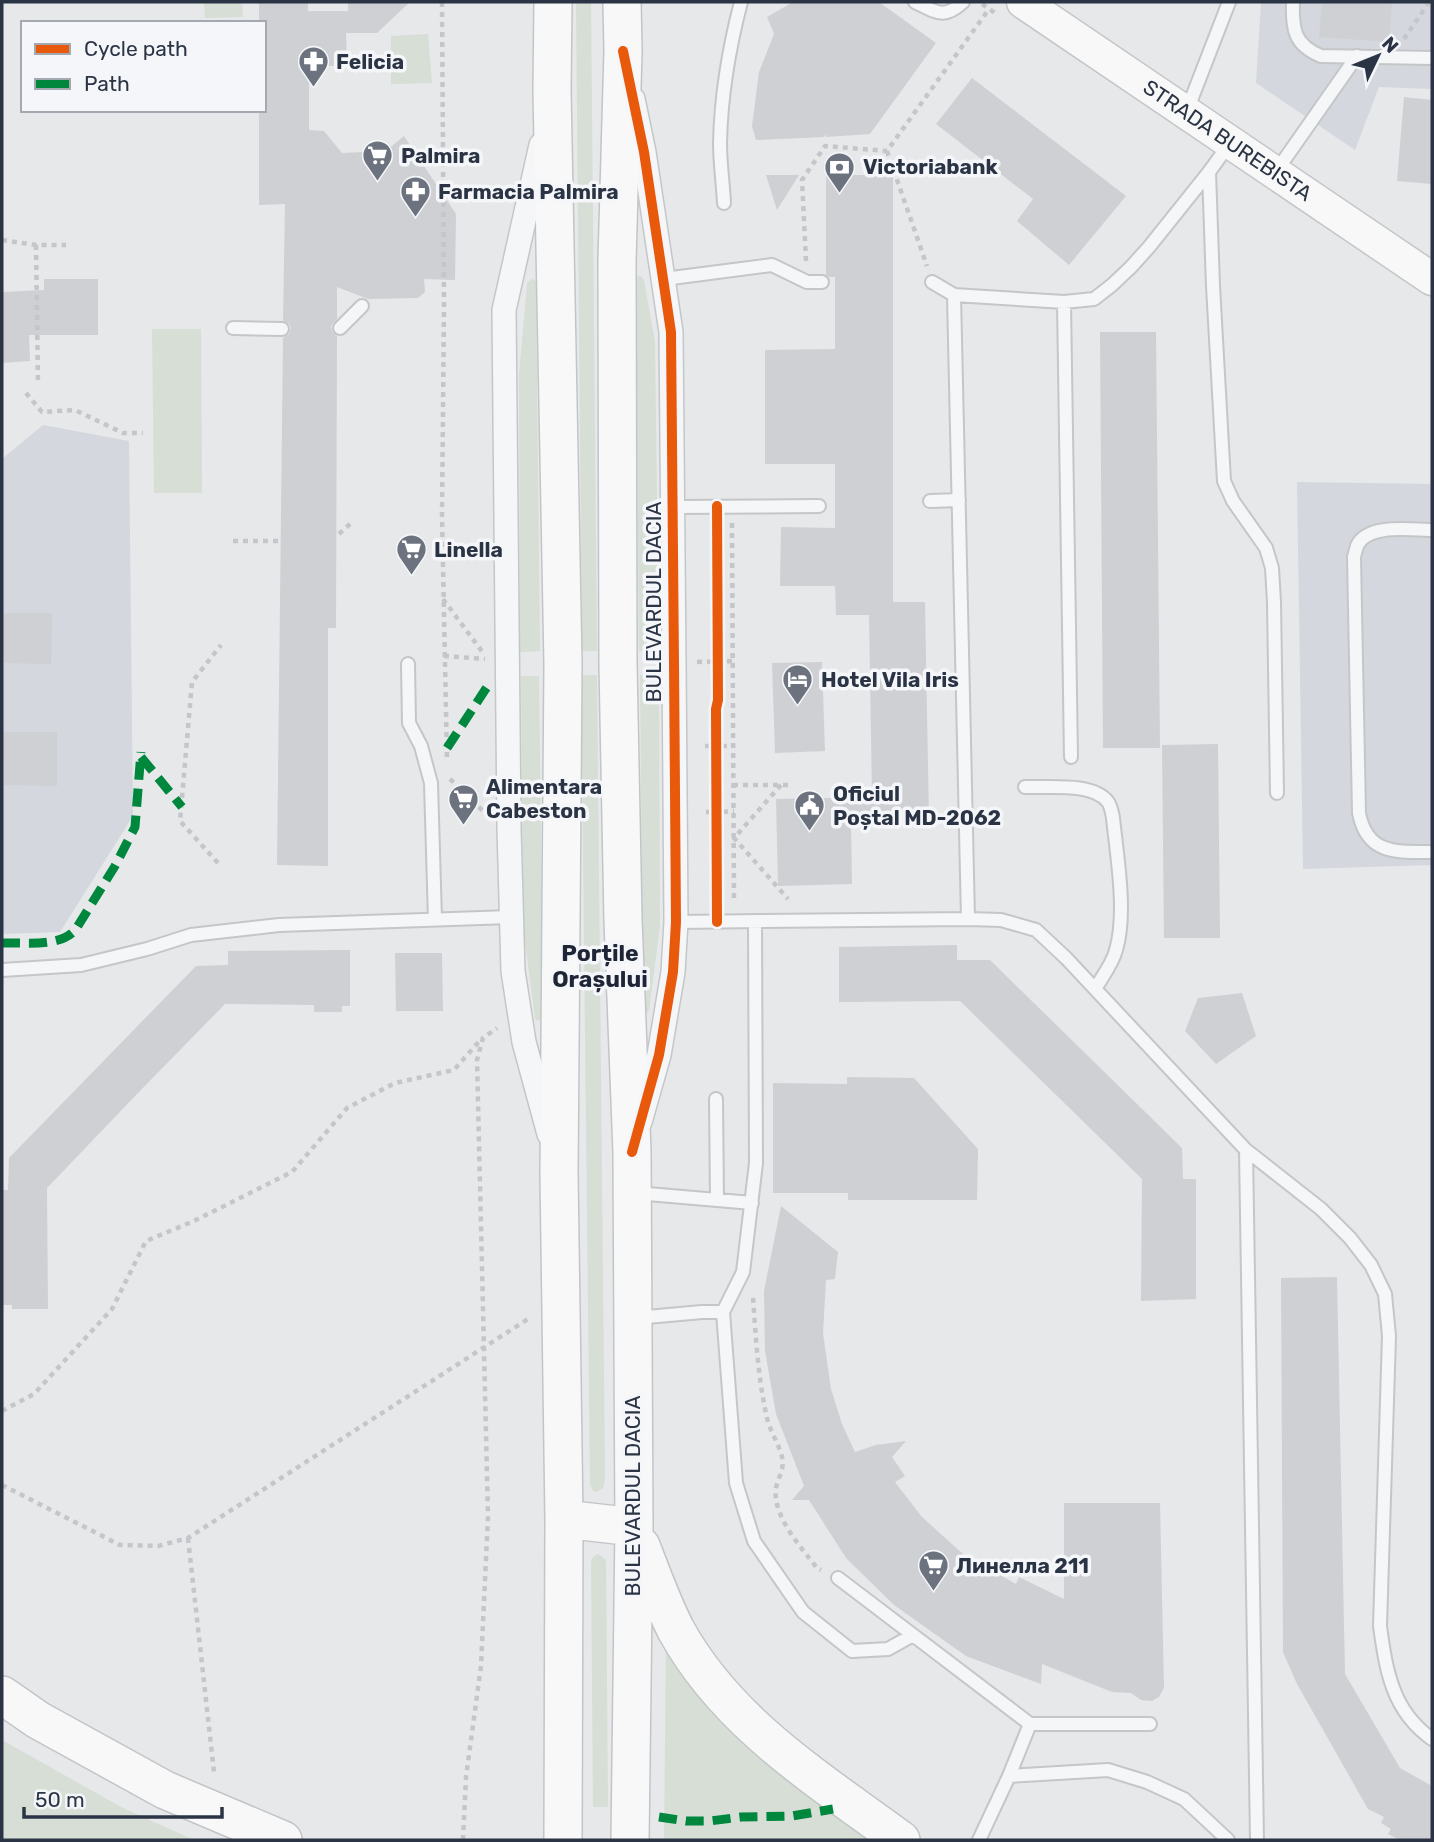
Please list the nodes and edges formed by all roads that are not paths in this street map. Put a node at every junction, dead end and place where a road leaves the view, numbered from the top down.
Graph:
1 (553, 2) edge
2 (622, 2) edge
3 (741, 2) edge
4 (915, 2) edge
5 (963, 2) edge
6 (1023, 2) edge
7 (1229, 2) edge
8 (1293, 2) edge
9 (623, 51) junction
10 (1357, 56) junction
11 (1432, 58) edge
12 (552, 90) junction
13 (1186, 113) junction
14 (1230, 143) junction
15 (1209, 172) junction
16 (1275, 173) junction
17 (724, 203) dead end
18 (664, 279) junction
19 (1432, 279) edge
20 (822, 282) dead end
21 (932, 282) road end
22 (954, 295) junction
23 (1065, 302) junction
24 (362, 306) dead end
25 (233, 328) dead end
26 (340, 328) dead end
27 (282, 329) dead end
28 (959, 500) junction
29 (930, 501) dead end
30 (820, 506) dead end
31 (673, 507) junction
32 (1432, 530) edge
33 (408, 664) dead end
34 (1071, 757) dead end
35 (1025, 787) dead end
36 (1277, 793) dead end
37 (1432, 852) edge
38 (510, 917) junction
39 (968, 919) junction
40 (435, 920) junction
41 (755, 921) junction
42 (676, 922) junction
43 (2, 970) edge
44 (1095, 989) junction
45 (716, 1099) dead end
46 (1246, 1150) junction
47 (632, 1152) junction
48 (559, 1173) junction
49 (632, 1193) junction
50 (717, 1200) junction
51 (752, 1202) junction
52 (723, 1312) junction
53 (633, 1318) junction
54 (564, 1519) junction
55 (634, 1527) junction
56 (838, 1577) road end
57 (913, 1635) junction
58 (2, 1696) edge
59 (1030, 1724) junction
60 (1150, 1724) dead end
61 (1432, 1739) edge
62 (1009, 1776) junction
63 (283, 1840) edge
64 (563, 1840) edge
65 (630, 1840) edge
66 (901, 1840) edge
67 (979, 1840) edge
68 (1228, 1840) edge
69 (1257, 1840) edge

1 - 12 main road
2 - 9 main road, BULEVARDUL DACIA
3 - 17 lane
4 - 5 lane
6 - 13 main road, STRADA BUREBISTA
7 - 13 lane
8 - 10 lane
9 - 18 street, BULEVARDUL DACIA
9 - 47 main road, BULEVARDUL DACIA
10 - 11 lane
10 - 16 lane
12 - 38 street
12 - 48 main road
13 - 14 main road, STRADA BUREBISTA
14 - 15 lane
14 - 16 main road, STRADA BUREBISTA
15 - 23 lane
15 - 36 lane
16 - 19 main road, STRADA BUREBISTA
18 - 20 lane
18 - 31 street, BULEVARDUL DACIA
21 - 22 lane
22 - 23 lane
22 - 28 lane
23 - 34 lane
24 - 26 lane
25 - 27 lane
28 - 29 lane
28 - 39 lane
30 - 31 lane
31 - 42 street, BULEVARDUL DACIA
32 - 37 lane
33 - 40 lane
35 - 44 lane
38 - 40 lane
38 - 48 street
39 - 41 lane
39 - 44 lane
40 - 43 lane
41 - 42 lane
41 - 51 lane
42 - 47 street, BULEVARDUL DACIA
44 - 46 lane
45 - 50 lane
46 - 61 lane
46 - 69 lane
47 - 49 main road, BULEVARDUL DACIA
48 - 54 main road
49 - 50 lane
49 - 53 main road, BULEVARDUL DACIA
50 - 51 lane
51 - 52 lane
52 - 53 lane
52 - 57 lane
53 - 55 main road, BULEVARDUL DACIA
54 - 55 main road
54 - 64 main road
55 - 65 main road, BULEVARDUL DACIA
55 - 66 main road
56 - 57 lane
57 - 59 lane
58 - 63 main road
59 - 60 lane
59 - 62 lane
62 - 67 lane
62 - 68 lane

